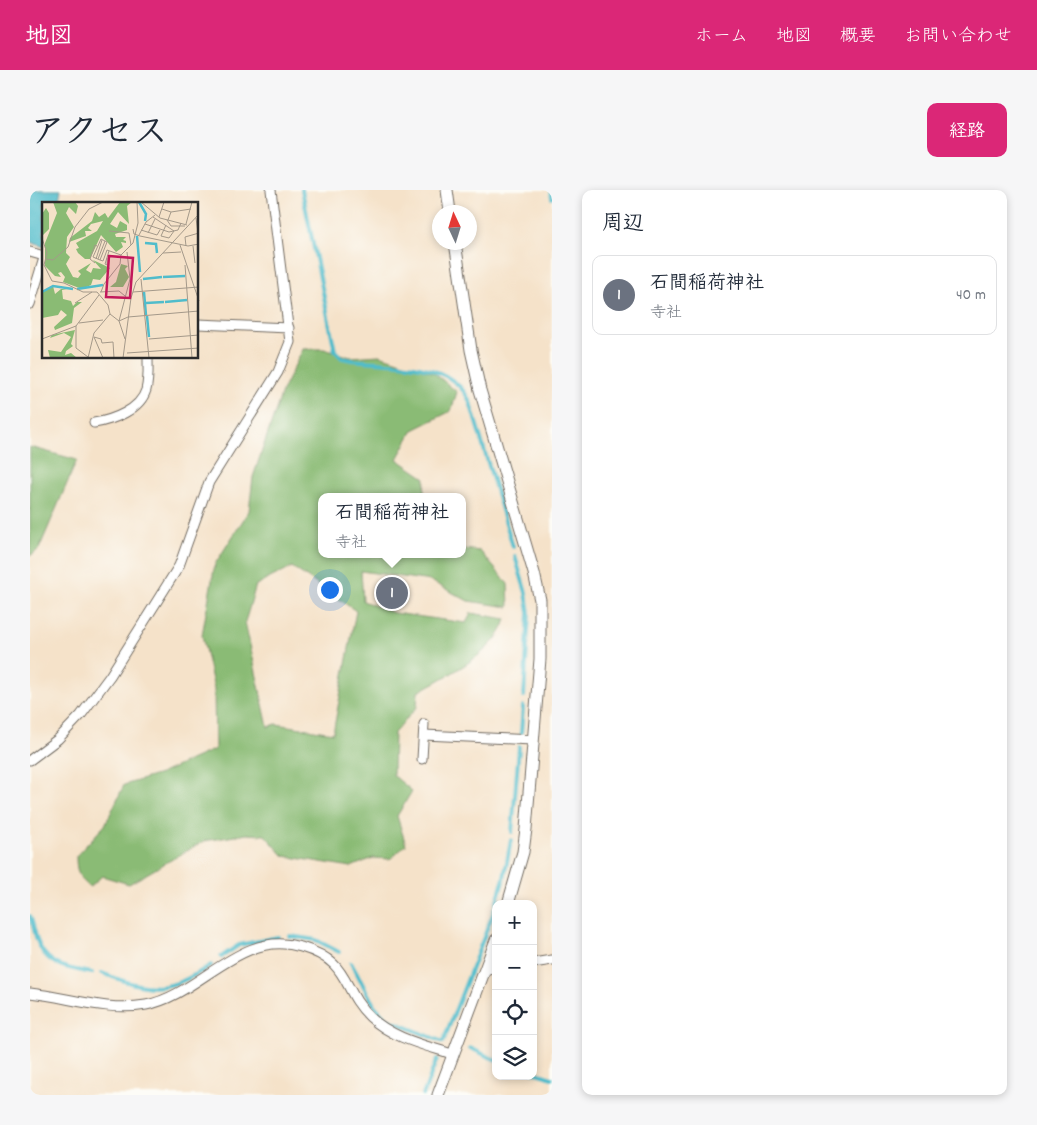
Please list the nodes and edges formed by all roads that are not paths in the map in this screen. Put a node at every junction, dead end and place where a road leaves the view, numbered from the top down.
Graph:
1 (271, 190) edge
2 (447, 190) edge
3 (449, 205) edge
4 (456, 250) edge
5 (30, 252) edge
6 (42, 256) edge
7 (42, 264) edge
8 (30, 304) edge
9 (199, 324) edge
10 (289, 328) junction
11 (148, 359) edge
12 (94, 423) dead end
13 (424, 724) dead end
14 (424, 735) junction
15 (532, 740) junction
16 (422, 759) dead end
17 (30, 760) edge
18 (509, 900) edge
19 (495, 945) edge
20 (552, 960) edge
21 (537, 962) edge
22 (490, 968) edge
23 (30, 994) edge
24 (452, 1054) junction
25 (438, 1095) edge

1 - 10 street
2 - 3 street
4 - 15 street
5 - 6 street
7 - 8 street
9 - 10 street
10 - 17 street
11 - 12 street
13 - 14 street
14 - 15 street
14 - 16 street
15 - 18 street
19 - 22 street
20 - 21 street
22 - 24 street
23 - 24 street
24 - 25 street

